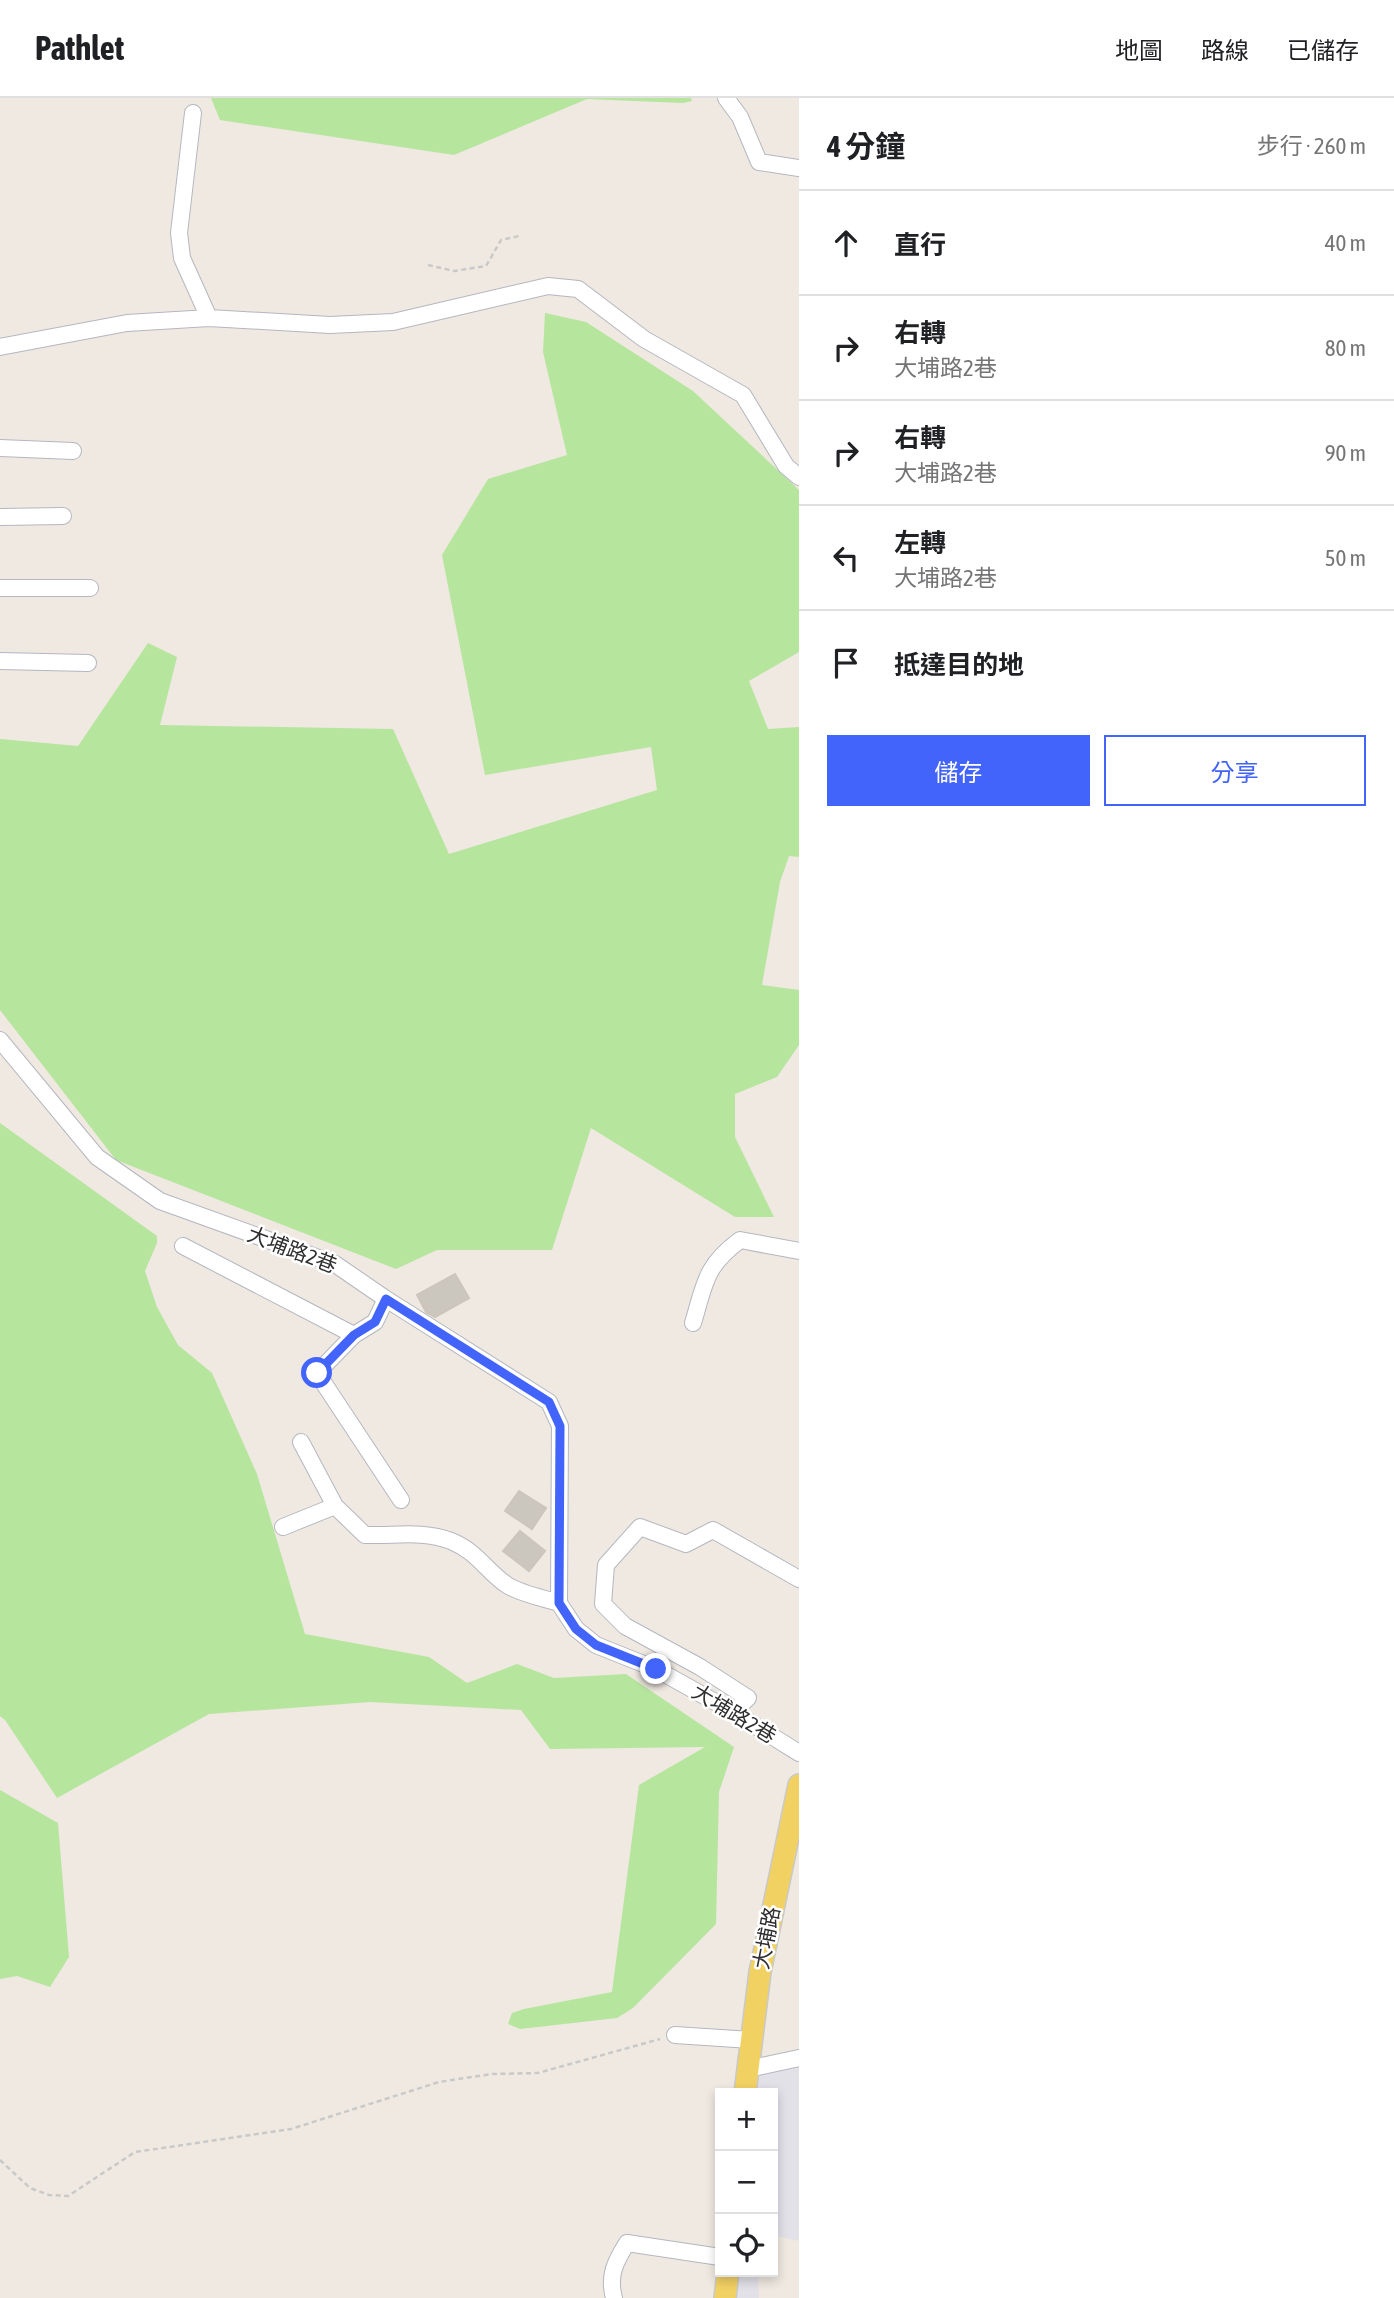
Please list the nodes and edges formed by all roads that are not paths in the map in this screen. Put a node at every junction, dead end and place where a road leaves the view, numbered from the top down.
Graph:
1 (726, 98) edge
2 (192, 113) dead end
3 (799, 168) edge
4 (209, 318) junction
5 (0, 348) edge
6 (0, 448) edge
7 (73, 451) dead end
8 (799, 477) edge
9 (63, 516) dead end
10 (0, 517) edge
11 (0, 588) edge
12 (90, 588) dead end
13 (0, 661) edge
14 (88, 663) dead end
15 (0, 1040) edge
16 (183, 1246) dead end
17 (799, 1251) edge
18 (386, 1299) junction
19 (693, 1323) dead end
20 (354, 1335) junction
21 (301, 1442) dead end
22 (401, 1500) dead end
23 (335, 1506) junction
24 (283, 1527) dead end
25 (799, 1579) edge
26 (559, 1603) junction
27 (733, 1712) junction
28 (799, 1753) edge
29 (799, 1785) edge
30 (675, 2035) road end
31 (751, 2040) junction
32 (799, 2058) edge
33 (748, 2069) junction
34 (746, 2088) edge
35 (715, 2256) edge
36 (727, 2277) edge
37 (614, 2298) edge
38 (725, 2298) edge

1 - 3 street
2 - 4 street
4 - 5 street
4 - 8 street
6 - 7 street
9 - 10 street
11 - 12 street
13 - 14 street
15 - 18 street, 大埔路2巷
16 - 20 street
17 - 19 street
18 - 20 street
18 - 26 street, 大埔路2巷
20 - 22 street
21 - 23 street
23 - 24 street
23 - 26 street
25 - 27 street
26 - 27 street, 大埔路2巷
27 - 28 street, 大埔路2巷
29 - 31 main road, 大埔路
30 - 31 street
31 - 33 main road, 大埔路
32 - 33 street
33 - 34 main road, 大埔路
35 - 37 street
36 - 38 main road

